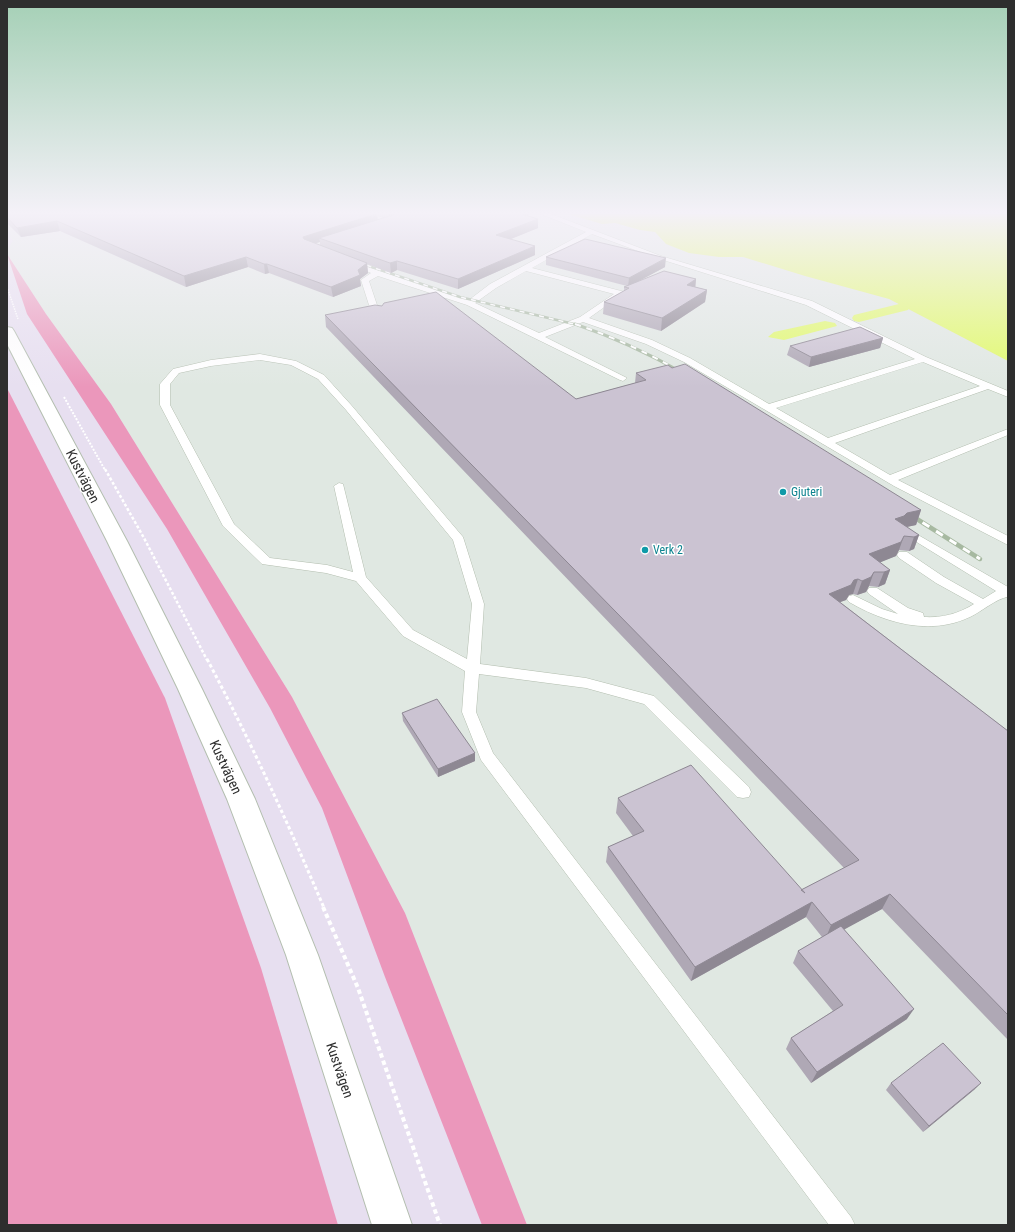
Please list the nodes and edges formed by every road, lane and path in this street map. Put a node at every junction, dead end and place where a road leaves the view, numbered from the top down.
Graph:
1 (373, 271) edge
2 (519, 271) edge
3 (540, 271) edge
4 (708, 271) edge
5 (377, 273) junction
6 (470, 303) junction
7 (380, 314) edge
8 (583, 319) junction
9 (7, 331) edge
10 (537, 337) junction
11 (923, 359) junction
12 (623, 378) dead end
13 (987, 386) junction
14 (1008, 394) edge
15 (768, 408) junction
16 (1008, 432) edge
17 (827, 442) junction
18 (890, 479) junction
19 (339, 486) dead end
20 (906, 531) edge
21 (1008, 541) edge
22 (903, 555) edge
23 (360, 578) junction
24 (873, 591) edge
25 (1007, 592) edge
26 (853, 599) edge
27 (983, 604) junction
28 (931, 621) junction
29 (472, 668) junction
30 (742, 792) dead end
31 (392, 1225) edge
32 (843, 1225) edge

1 - 5 lane
2 - 6 lane
3 - 8 lane
4 - 11 lane
5 - 6 lane
5 - 7 lane
6 - 10 lane
8 - 10 lane
8 - 15 lane
9 - 31 main road, Kustvägen
10 - 12 lane
11 - 13 lane
11 - 15 lane
13 - 14 lane
13 - 17 lane
15 - 17 lane
16 - 18 lane
17 - 18 lane
18 - 21 lane
19 - 23 lane
20 - 25 lane
22 - 27 lane
23 - 29 lane
23 - 29 lane
24 - 28 lane
25 - 27 lane
26 - 28 lane
27 - 28 lane
29 - 30 lane
29 - 32 lane

